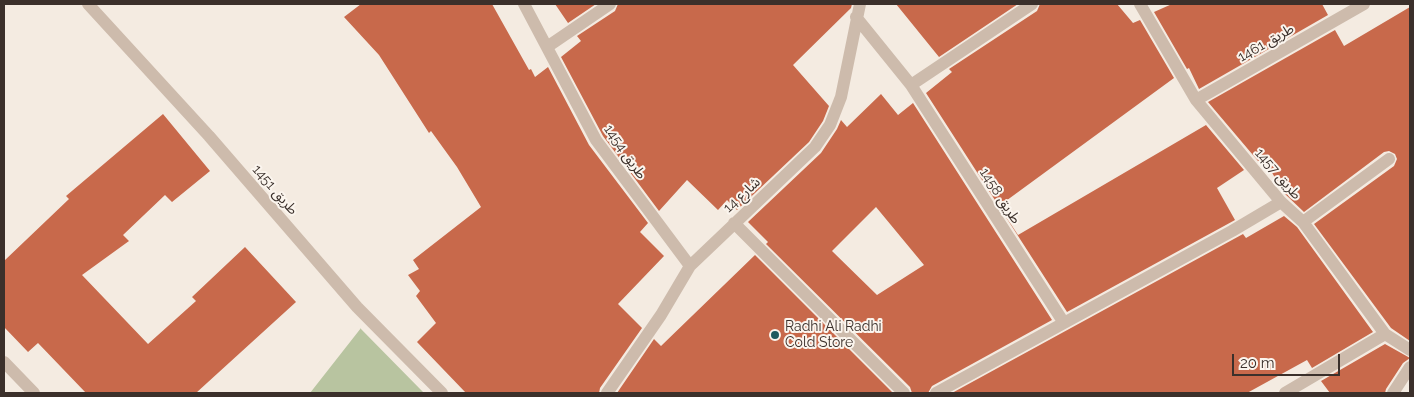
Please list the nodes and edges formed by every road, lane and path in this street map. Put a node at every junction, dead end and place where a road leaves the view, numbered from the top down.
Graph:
1 (88, 4) edge
2 (524, 4) edge
3 (610, 4) edge
4 (860, 4) edge
5 (1032, 4) edge
6 (1140, 4) edge
7 (1364, 4) edge
8 (1349, 8) edge
9 (856, 17) junction
10 (547, 47) junction
11 (911, 85) junction
12 (1196, 100) junction
13 (1388, 159) dead end
14 (1281, 202) junction
15 (1303, 222) junction
16 (734, 223) junction
17 (690, 266) junction
18 (1064, 323) junction
19 (1386, 334) junction
20 (1410, 350) edge
21 (4, 362) edge
22 (1410, 366) edge
23 (34, 393) edge
24 (442, 393) edge
25 (607, 393) edge
26 (904, 393) edge
27 (936, 393) edge
28 (1285, 393) edge
29 (1393, 393) edge

1 - 24 street, طريق 1451
2 - 10 street, طريق 1454
3 - 10 street
4 - 9 street, شارع 14
5 - 11 street
6 - 12 street, طريق 1457
7 - 8 street, طريق 1461
8 - 12 street, طريق 1461
9 - 11 street, طريق 1458
9 - 16 street, شارع 14
10 - 17 street, طريق 1454
11 - 18 street, طريق 1458
12 - 14 street, طريق 1457
13 - 15 street
14 - 15 street, طريق 1457
14 - 18 street
15 - 19 street, طريق 1457
16 - 17 street, شارع 14
16 - 26 street
17 - 25 street, شارع 14
18 - 27 street
19 - 20 street, طريق 1457
19 - 28 street
21 - 23 street
22 - 29 street

